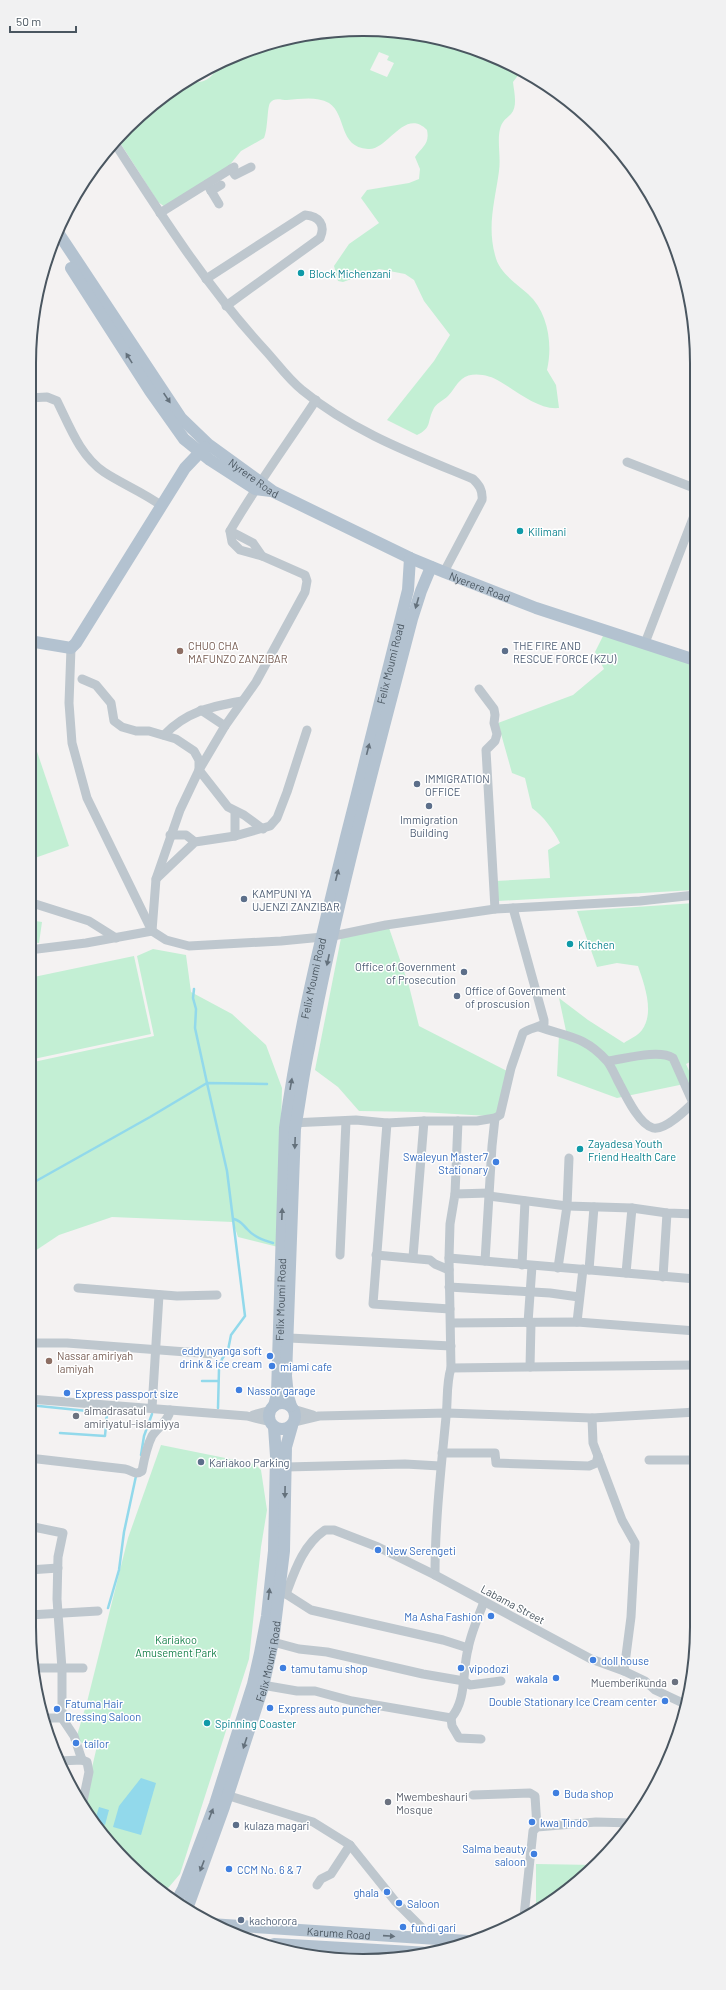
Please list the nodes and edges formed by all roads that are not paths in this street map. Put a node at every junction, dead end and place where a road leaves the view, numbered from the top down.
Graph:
1 (117, 147) edge
2 (251, 167) dead end
3 (221, 185) dead end
4 (209, 187) junction
5 (218, 204) dead end
6 (160, 213) junction
7 (61, 237) edge
8 (58, 246) edge
9 (206, 279) junction
10 (226, 306) junction
11 (36, 398) edge
12 (316, 400) junction
13 (204, 448) junction
14 (627, 462) dead end
15 (258, 486) junction
16 (690, 486) edge
17 (274, 492) joint
18 (162, 506) junction
19 (690, 524) edge
20 (410, 558) junction
21 (431, 567) junction
22 (444, 572) junction
23 (36, 641) edge
24 (645, 643) junction
25 (71, 648) junction
26 (690, 658) edge
27 (82, 679) dead end
28 (479, 689) dead end
29 (242, 701) junction
30 (201, 710) junction
31 (224, 726) junction
32 (307, 730) dead end
33 (164, 735) junction
34 (199, 770) junction
35 (364, 784) junction
36 (235, 812) junction
37 (262, 829) junction
38 (170, 834) junction
39 (235, 836) junction
40 (195, 842) junction
41 (156, 880) junction
42 (690, 896) edge
43 (36, 904) edge
44 (513, 908) junction
45 (495, 909) junction
46 (152, 931) junction
47 (327, 937) junction
48 (116, 938) junction
49 (36, 949) edge
50 (539, 1027) junction
51 (608, 1062) junction
52 (690, 1091) edge
53 (690, 1105) edge
54 (495, 1118) junction
55 (346, 1121) junction
56 (424, 1121) junction
57 (458, 1121) junction
58 (387, 1123) junction
59 (291, 1124) junction
60 (570, 1158) dead end
61 (455, 1194) junction
62 (489, 1195) junction
63 (525, 1201) junction
64 (567, 1206) junction
65 (594, 1207) junction
66 (632, 1208) junction
67 (667, 1213) junction
68 (690, 1214) edge
69 (340, 1255) dead end
70 (376, 1255) junction
71 (413, 1257) junction
72 (449, 1258) junction
73 (485, 1261) junction
74 (522, 1265) junction
75 (532, 1266) junction
76 (558, 1268) junction
77 (449, 1270) junction
78 (586, 1270) junction
79 (626, 1273) junction
80 (663, 1277) junction
81 (690, 1278) edge
82 (449, 1287) junction
83 (78, 1288) dead end
84 (530, 1292) junction
85 (159, 1295) junction
86 (285, 1295) junction
87 (217, 1296) dead end
88 (579, 1297) junction
89 (450, 1309) junction
90 (577, 1322) junction
91 (451, 1323) junction
92 (530, 1323) junction
93 (690, 1327) edge
94 (289, 1338) junction
95 (36, 1343) edge
96 (451, 1346) junction
97 (155, 1349) junction
98 (213, 1354) dead end
99 (690, 1365) edge
100 (530, 1367) junction
101 (452, 1368) junction
102 (36, 1399) edge
103 (152, 1408) junction
104 (292, 1408) junction
105 (170, 1410) junction
106 (690, 1412) edge
107 (447, 1413) junction
108 (272, 1416) junction
109 (319, 1416) junction
110 (592, 1418) junction
111 (293, 1424) junction
112 (442, 1453) junction
113 (598, 1456) junction
114 (36, 1459) edge
115 (649, 1460) dead end
116 (690, 1460) edge
117 (440, 1466) junction
118 (286, 1467) junction
119 (36, 1527) edge
120 (58, 1568) junction
121 (36, 1570) edge
122 (435, 1575) junction
123 (282, 1594) junction
124 (484, 1602) junction
125 (98, 1612) dead end
126 (58, 1614) junction
127 (36, 1615) edge
128 (468, 1648) junction
129 (268, 1650) junction
130 (39, 1668) edge
131 (62, 1668) junction
132 (83, 1668) dead end
133 (624, 1671) junction
134 (464, 1681) junction
135 (501, 1681) dead end
136 (264, 1682) junction
137 (681, 1702) edge
138 (49, 1718) edge
139 (62, 1718) junction
140 (450, 1718) junction
141 (481, 1739) dead end
142 (82, 1760) junction
143 (65, 1761) edge
144 (223, 1794) junction
145 (473, 1795) dead end
146 (84, 1797) edge
147 (624, 1823) edge
148 (537, 1827) junction
149 (350, 1845) junction
150 (316, 1885) dead end
151 (178, 1897) edge
152 (189, 1904) edge
153 (524, 1911) edge
154 (230, 1925) edge
155 (428, 1939) junction
156 (457, 1940) edge
157 (293, 1947) edge
158 (335, 1952) edge

1 - 6 street
2 - 4 street
3 - 4 street
4 - 5 street
4 - 6 street
6 - 9 street
7 -> 13 main road, Nyrere Road
13 -> 8 main road, Nyrere Road
9 - 10 street
9 - 10 street
10 - 12 street
11 - 18 street
12 - 15 street
12 - 22 street
13 - 15 main road, Nyrere Road
13 - 18 main road
14 - 16 street
15 - 17 main road, Nyrere Road
15 - 29 street
17 - 20 main road, Nyerere Road
18 - 25 main road
19 - 24 street
20 - 21 main road, Nyerere Road
35 -> 20 main road, Felix Moumi Road
21 - 22 main road, Nyerere Road
21 -> 35 main road, Felix Moumi Road
22 - 24 main road, Nyerere Road
23 - 25 main road
24 - 26 main road, Nyerere Road
25 - 46 street
27 - 33 street
28 - 45 street
29 - 30 street
29 - 31 street
30 - 31 street
30 - 33 street
31 - 34 street
32 - 37 street
33 - 34 street
34 - 36 street
34 - 38 street
35 - 47 main road, Felix Moumi Road
36 - 37 street
36 - 39 street
37 - 39 street
38 - 40 street
38 - 41 street
39 - 40 street
40 - 41 street
41 - 46 street
42 - 44 street
43 - 48 street
44 - 45 street
44 - 50 street
45 - 47 street
46 - 47 street
46 - 48 street
47 - 59 main road, Felix Moumi Road
48 - 49 street
50 - 51 street
50 - 54 street
51 - 52 street
51 - 53 street
54 - 57 street
54 - 62 street
55 - 58 street
55 - 59 street
55 - 69 street
56 - 57 street
56 - 58 street
56 - 71 street
57 - 61 street
58 - 70 street
59 - 86 main road, Felix Moumi Road
60 - 64 street
61 - 62 street
61 - 72 street
62 - 63 street
62 - 73 street
63 - 64 street
63 - 74 street
64 - 65 street
64 - 76 street
65 - 66 street
65 - 78 street
66 - 67 street
66 - 79 street
67 - 68 street
67 - 80 street
70 - 71 street
70 - 89 street
71 - 77 street
72 - 73 street
72 - 77 street
73 - 74 street
74 - 75 street
75 - 76 street
75 - 84 street
76 - 78 street
77 - 82 street
78 - 79 street
78 - 88 street
79 - 80 street
80 - 81 street
82 - 84 street
82 - 89 street
83 - 85 street
84 - 88 street
84 - 92 street
85 - 87 street
85 - 97 street
86 - 94 main road, Felix Moumi Road
86 - 108 main road, Felix Moumi Road
88 - 90 street
89 - 91 street
90 - 92 street
90 - 93 street
91 - 92 street
91 - 96 street
92 - 100 street
94 - 96 street
94 - 104 main road, Felix Moumi Road
95 - 97 street
96 - 101 street
97 - 98 street
97 - 103 street
99 - 100 street
100 - 101 street
101 - 107 street
102 - 103 street
103 - 105 street
104 - 108 main road
104 - 109 street
104 - 111 main road, Felix Moumi Road
105 - 108 street
105 - 114 street
106 - 110 street
107 - 109 street
107 - 110 street
107 - 112 street
108 - 111 main road
129 -> 108 main road, Felix Moumi Road
109 - 111 street
110 - 113 street
111 - 118 main road, Felix Moumi Road
112 - 113 street
112 - 117 street
113 - 133 street
115 - 116 street
117 - 118 street
117 - 122 street
118 -> 123 main road, Felix Moumi Road
119 - 120 street
120 - 121 street
120 - 126 street
122 - 123 street, Labama Street
122 - 124 street, Labama Street
123 - 128 street
123 - 129 main road, Felix Moumi Road
124 - 128 street
124 - 133 street, Labama Street
125 - 126 street
126 - 127 street
126 - 131 street
128 - 134 street
129 - 134 street
129 - 136 main road, Felix Moumi Road
129 - 144 main road, Felix Moumi Road
130 - 131 street
131 - 132 street
131 - 139 street
133 - 137 street, Labama Street
134 - 135 street
134 - 140 street
136 - 140 street
136 -> 144 main road, Felix Moumi Road
138 - 139 street
139 - 142 street
140 - 141 street
142 - 143 street
142 - 146 street
144 - 149 street
151 -> 144 main road, Felix Moumi Road
144 -> 152 main road, Felix Moumi Road
145 - 148 street
147 - 148 street
148 - 153 street
149 - 150 street
149 - 155 street
154 -> 155 main road, Karume Road
155 - 156 main road, Karume Road
157 - 158 main road, Karume Road

